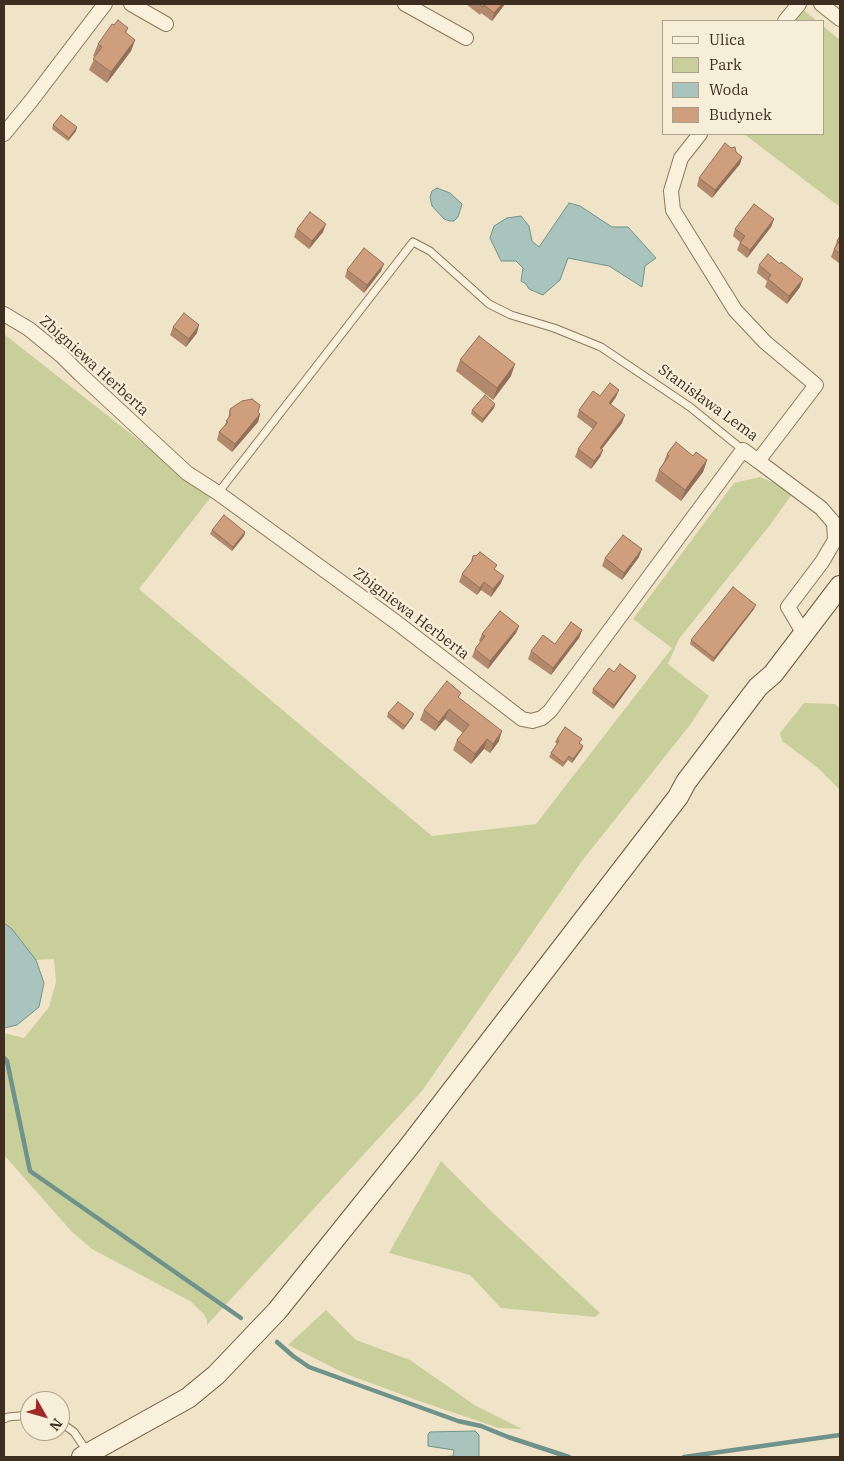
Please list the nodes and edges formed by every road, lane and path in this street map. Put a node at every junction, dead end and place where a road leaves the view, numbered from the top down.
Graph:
1 (104, 4) edge
2 (132, 4) edge
3 (405, 4) edge
4 (799, 4) edge
5 (821, 4) edge
6 (840, 19) edge
7 (786, 20) edge
8 (166, 24) dead end
9 (466, 38) dead end
10 (4, 134) edge
11 (699, 135) edge
12 (4, 314) edge
13 (743, 450) junction
14 (758, 460) junction
15 (218, 493) junction
16 (840, 586) edge
17 (804, 634) junction
18 (20, 1416) edge
19 (4, 1419) edge
20 (70, 1429) edge
21 (87, 1456) edge

1 - 10 street
2 - 8 street
3 - 9 street
4 - 7 street
5 - 6 street
11 - 14 street, Stanisława Lema
12 - 15 street, Zbigniewa Herberta
13 - 14 street, Stanisława Lema
13 - 15 lane, Stanisława Lema
13 - 15 street, Zbigniewa Herberta
14 - 17 street
16 - 17 main road
17 - 21 main road
18 - 19 lane
20 - 21 lane

